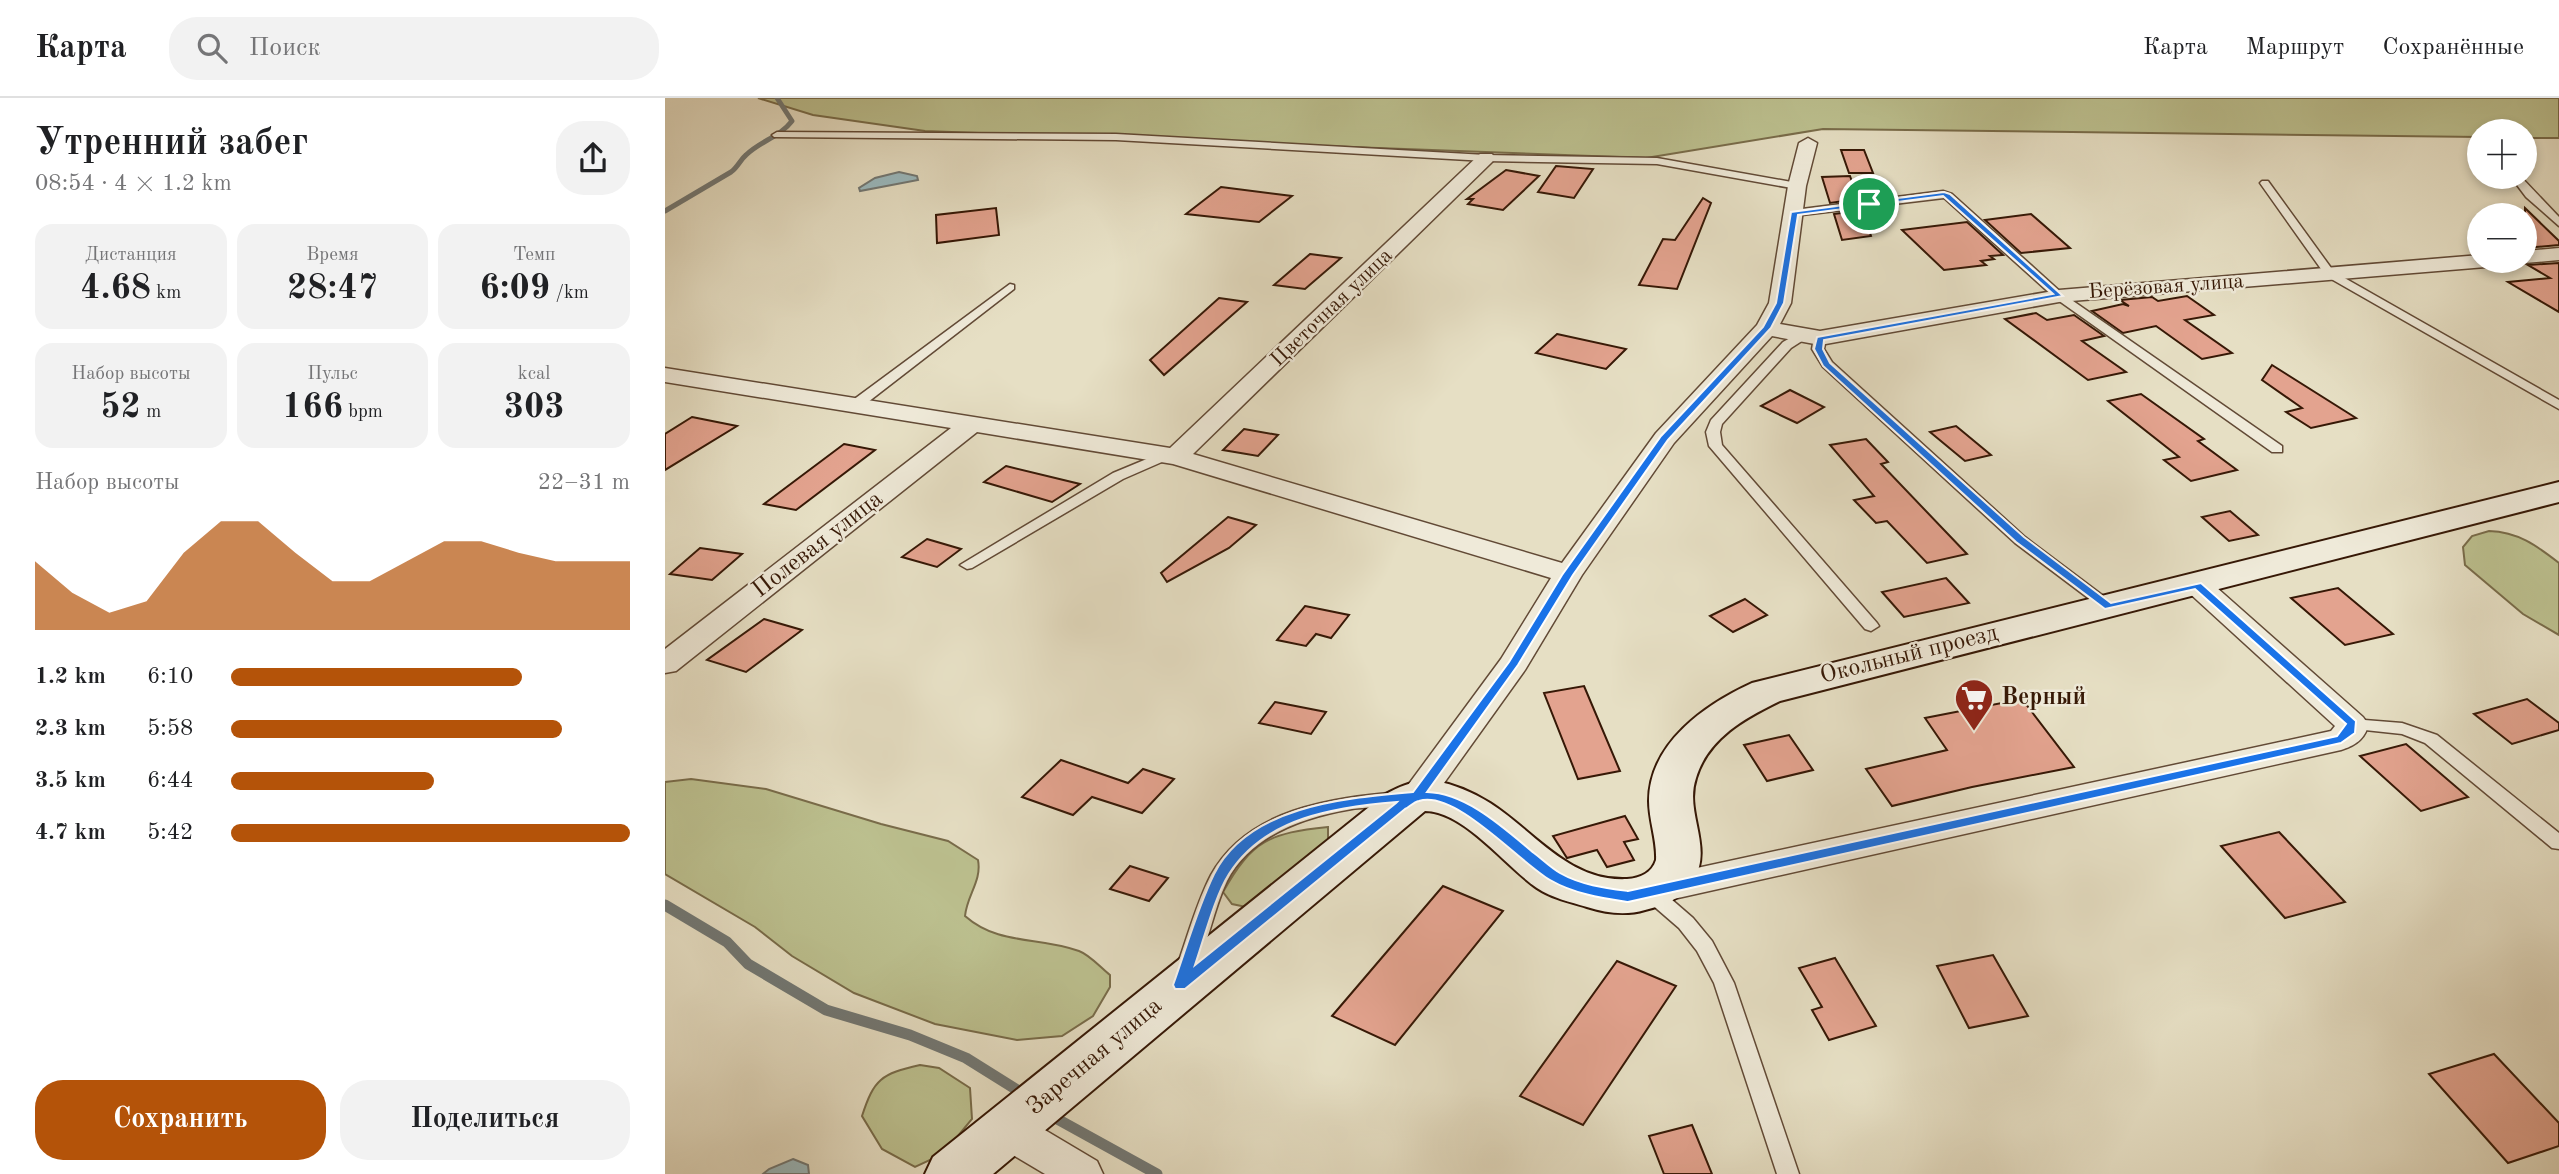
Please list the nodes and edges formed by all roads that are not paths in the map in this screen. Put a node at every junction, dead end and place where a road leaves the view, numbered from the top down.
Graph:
1 (777, 135) dead end
2 (1808, 143) dead end
3 (1486, 158) junction
4 (2265, 183) dead end
5 (1797, 186) junction
6 (2525, 189) edge
7 (1794, 214) junction
8 (2559, 223) edge
9 (2559, 254) edge
10 (2537, 256) edge
11 (2467, 263) edge
12 (2330, 274) junction
13 (1010, 287) dead end
14 (2059, 296) junction
15 (1767, 328) junction
16 (1810, 337) junction
17 (665, 375) edge
18 (2559, 405) edge
19 (854, 406) junction
20 (971, 425) junction
21 (2277, 449) dead end
22 (1171, 456) junction
23 (2559, 492) edge
24 (967, 565) dead end
25 (1568, 575) junction
26 (2197, 585) junction
27 (2109, 607) junction
28 (1871, 626) dead end
29 (665, 664) edge
30 (2352, 723) junction
31 (1417, 796) junction
32 (2559, 843) edge
33 (1655, 890) junction
34 (1180, 985) junction
35 (1008, 1130) junction
36 (953, 1174) edge
37 (1082, 1174) edge
38 (1788, 1174) edge

1 - 3 lane
2 - 5 street, Заречная улица
3 - 5 lane
3 - 22 street, Цветочная улица
4 - 12 lane
5 - 7 street, Заречная улица
6 - 8 lane
7 - 14 lane
7 - 15 street, Заречная улица
9 - 10 street
11 - 12 street, Берёзовая улица
12 - 14 street, Берёзовая улица
12 - 18 lane
13 - 19 lane
14 - 16 street, Берёзовая улица
14 - 21 lane
15 - 16 street, Берёзовая улица
15 - 25 street, Заречная улица
16 - 27 lane
16 - 28 lane
17 - 19 street
19 - 20 street
20 - 22 street
20 - 29 street, Полевая улица
22 - 24 lane
22 - 25 street
23 - 26 street, Окольный проезд
25 - 31 street, Заречная улица
26 - 27 street, Окольный проезд
26 - 30 street
27 - 33 street, Окольный проезд
30 - 32 lane
30 - 33 street
31 - 33 street
31 - 34 street, Заречная улица
31 - 34 lane
33 - 38 lane
34 - 35 street, Заречная улица
35 - 36 street, Заречная улица
35 - 37 street

